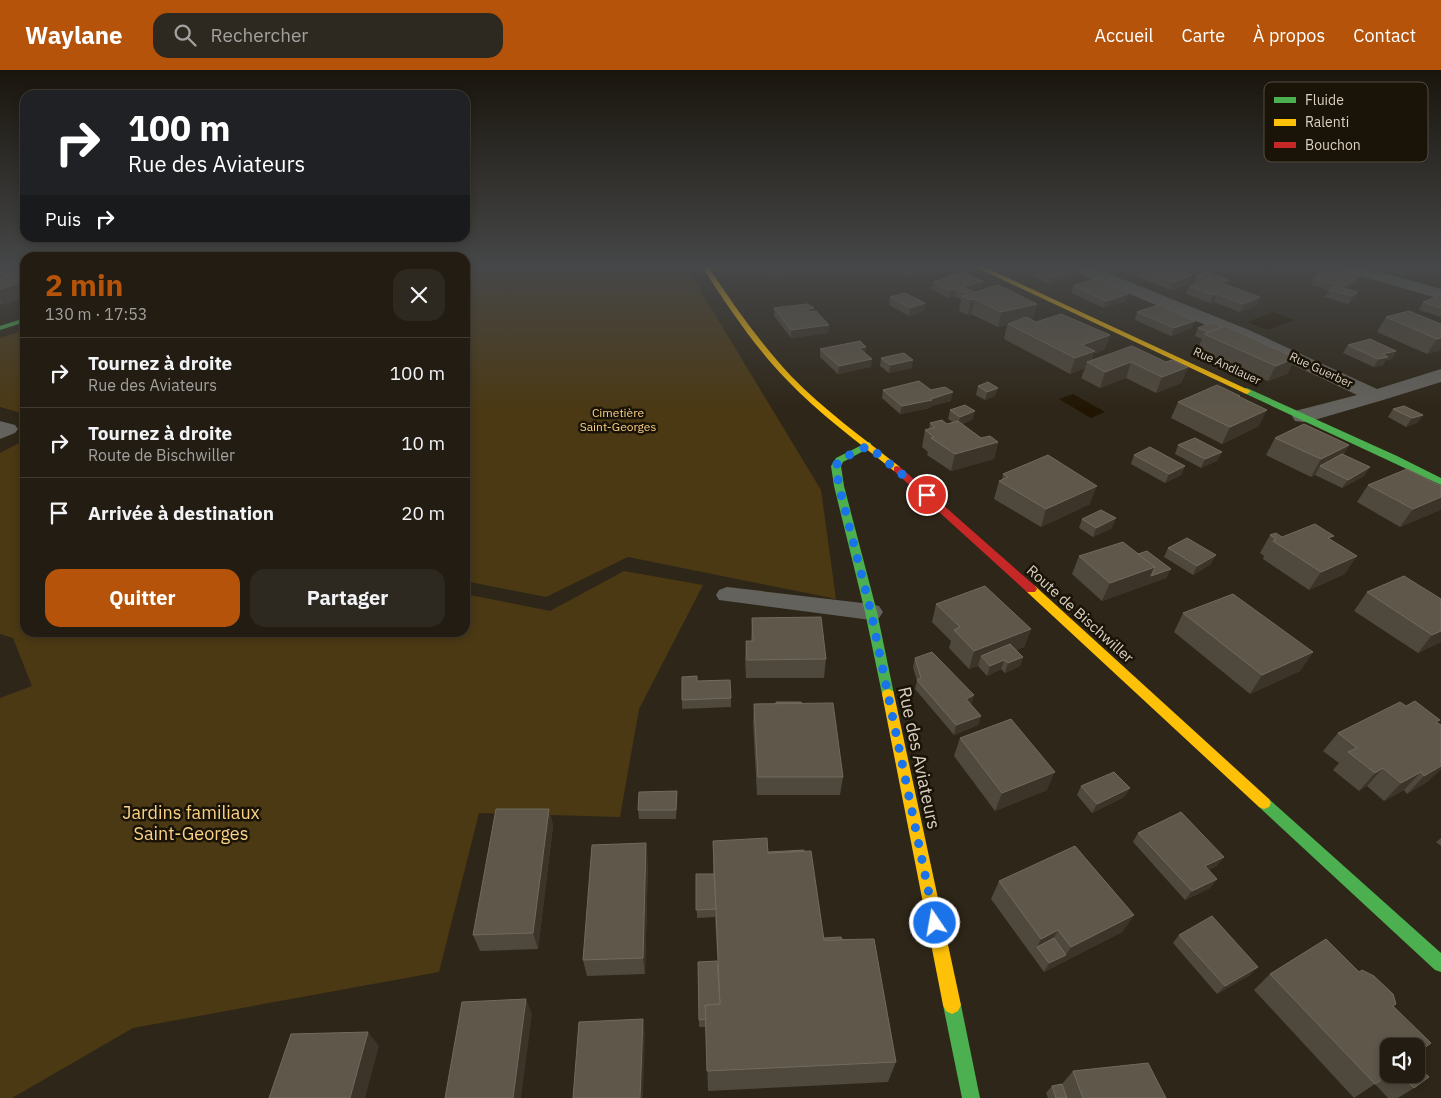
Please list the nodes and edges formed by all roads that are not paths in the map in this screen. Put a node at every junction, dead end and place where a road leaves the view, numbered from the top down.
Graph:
1 (736, 313) edge
2 (1079, 313) edge
3 (1191, 313) edge
4 (20, 322) edge
5 (0, 328) edge
6 (1436, 380) edge
7 (1376, 396) junction
8 (1303, 416) junction
9 (0, 426) edge
10 (0, 434) edge
11 (868, 446) junction
12 (1441, 482) edge
13 (726, 595) dead end
14 (871, 612) junction
15 (1441, 964) edge
16 (971, 1098) edge

1 - 11 street, Route de Bischwiller
2 - 8 street, Rue Andlauer
3 - 7 street, Rue Guerber
4 - 5 street
6 - 7 street
7 - 8 street
8 - 12 street, Rue Andlauer
9 - 10 lane
11 - 14 street, Rue des Aviateurs
11 - 15 street, Route de Bischwiller
13 - 14 lane
14 - 16 street, Rue des Aviateurs

